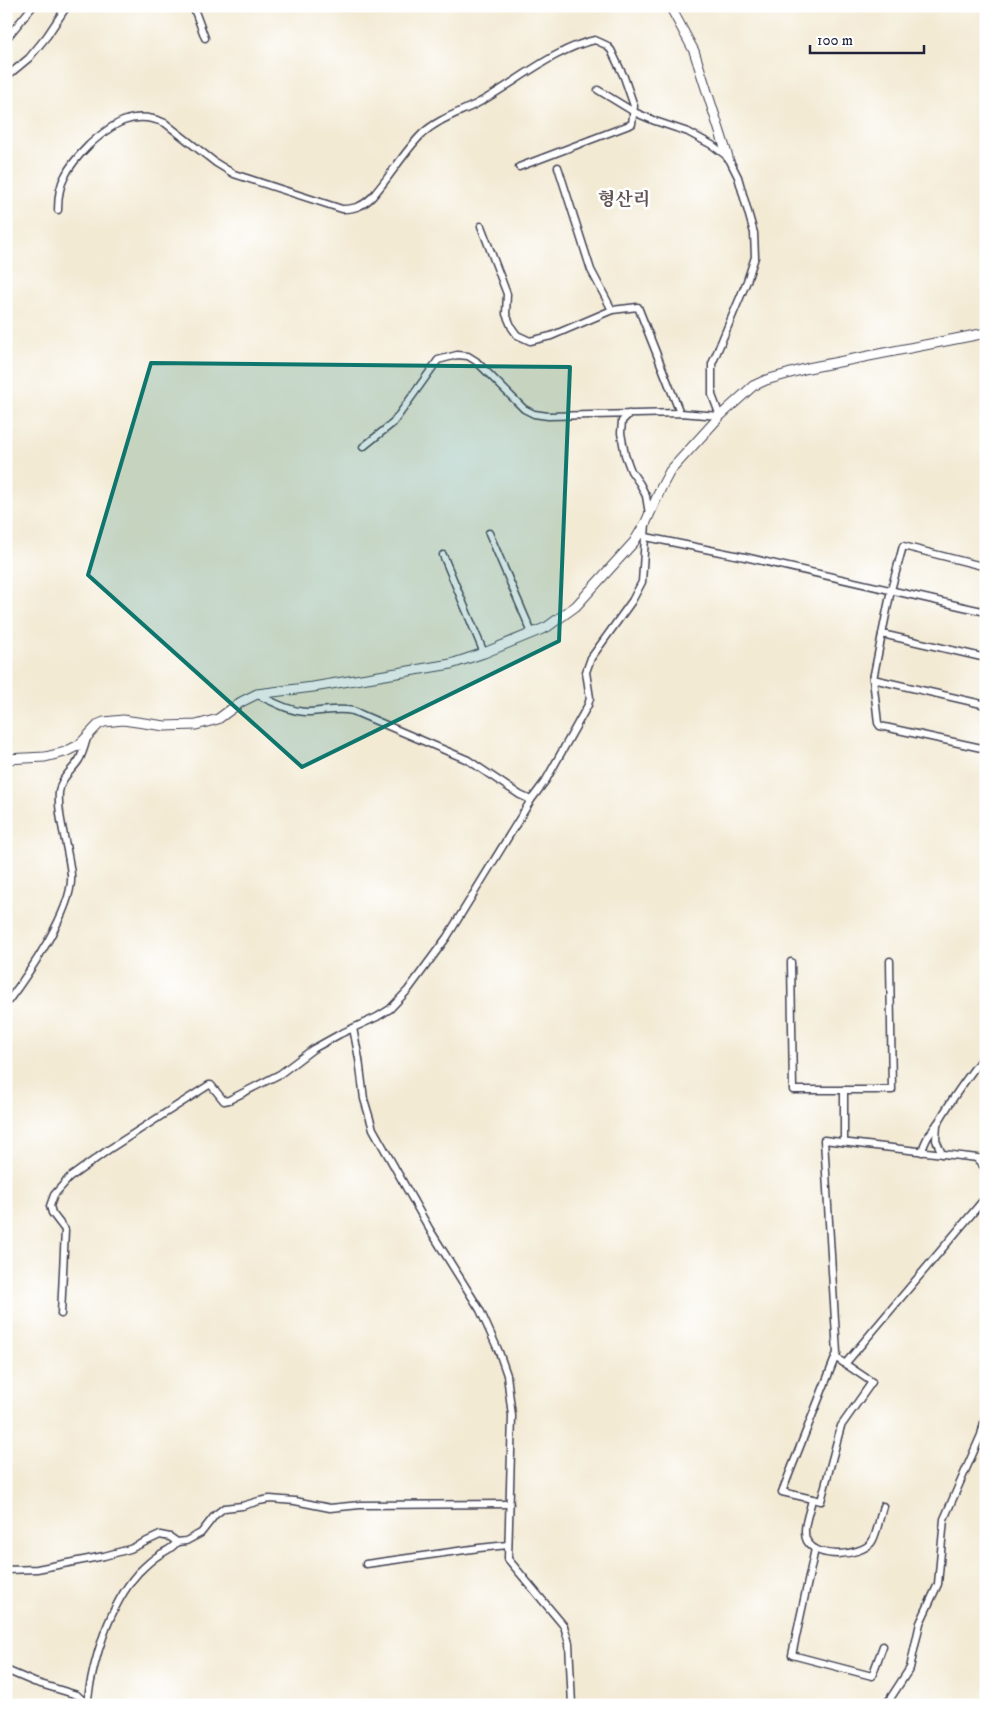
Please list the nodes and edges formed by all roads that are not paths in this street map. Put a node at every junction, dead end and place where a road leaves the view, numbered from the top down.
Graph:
1 (33, 6) edge
2 (67, 6) edge
3 (193, 6) edge
4 (670, 6) edge
5 (205, 38) dead end
6 (6, 39) edge
7 (6, 77) edge
8 (598, 90) dead end
9 (634, 112) junction
10 (728, 157) junction
11 (519, 167) dead end
12 (558, 167) dead end
13 (58, 210) dead end
14 (481, 226) dead end
15 (612, 310) junction
16 (986, 332) edge
17 (680, 413) junction
18 (629, 414) junction
19 (720, 416) junction
20 (363, 447) dead end
21 (648, 518) junction
22 (489, 533) dead end
23 (646, 537) junction
24 (443, 555) dead end
25 (986, 567) edge
26 (892, 590) junction
27 (986, 612) edge
28 (532, 633) junction
29 (882, 634) junction
30 (484, 653) junction
31 (986, 658) edge
32 (873, 679) junction
33 (257, 694) junction
34 (986, 705) edge
35 (87, 737) junction
36 (986, 749) edge
37 (6, 759) edge
38 (531, 800) junction
39 (890, 960) dead end
40 (791, 962) dead end
41 (6, 1004) edge
42 (353, 1028) junction
43 (986, 1053) edge
44 (844, 1090) junction
45 (937, 1124) junction
46 (844, 1142) junction
47 (922, 1152) junction
48 (942, 1154) junction
49 (976, 1158) junction
50 (986, 1159) edge
51 (986, 1169) edge
52 (986, 1197) edge
53 (61, 1314) dead end
54 (836, 1357) junction
55 (845, 1364) junction
56 (986, 1414) edge
57 (812, 1499) junction
58 (510, 1504) junction
59 (883, 1506) dead end
60 (176, 1542) junction
61 (508, 1545) junction
62 (815, 1549) junction
63 (366, 1564) dead end
64 (6, 1570) edge
65 (883, 1646) dead end
66 (6, 1670) edge
67 (87, 1704) edge
68 (572, 1705) edge
69 (886, 1705) edge

1 - 6 street
2 - 7 street
3 - 5 street
4 - 10 main road
8 - 9 street
9 - 10 street
9 - 11 street
9 - 13 street
10 - 19 street
12 - 15 street
14 - 15 street
15 - 17 street
16 - 19 main road
17 - 18 street
17 - 19 street
18 - 20 street
18 - 21 street
19 - 21 main road
21 - 23 street
21 - 28 main road
22 - 28 street
23 - 26 street
23 - 38 street
24 - 30 street
25 - 26 street
26 - 27 street
26 - 29 street
28 - 30 main road
29 - 31 street
29 - 32 street
30 - 33 main road
32 - 34 street
32 - 36 street
33 - 35 main road
33 - 38 street
35 - 37 main road
35 - 41 street
38 - 42 street
39 - 44 street
40 - 44 street
42 - 53 street
42 - 58 street
43 - 45 street
44 - 46 street
45 - 47 street
45 - 48 street
46 - 47 street
46 - 54 street
47 - 48 street
48 - 49 street
49 - 50 street
49 - 51 street
52 - 55 street
54 - 55 street
54 - 57 street
55 - 57 street
56 - 69 street
57 - 62 street
58 - 60 street
58 - 61 street
59 - 62 street
60 - 64 street
60 - 67 street
61 - 63 street
61 - 68 street
62 - 65 street
66 - 67 street

